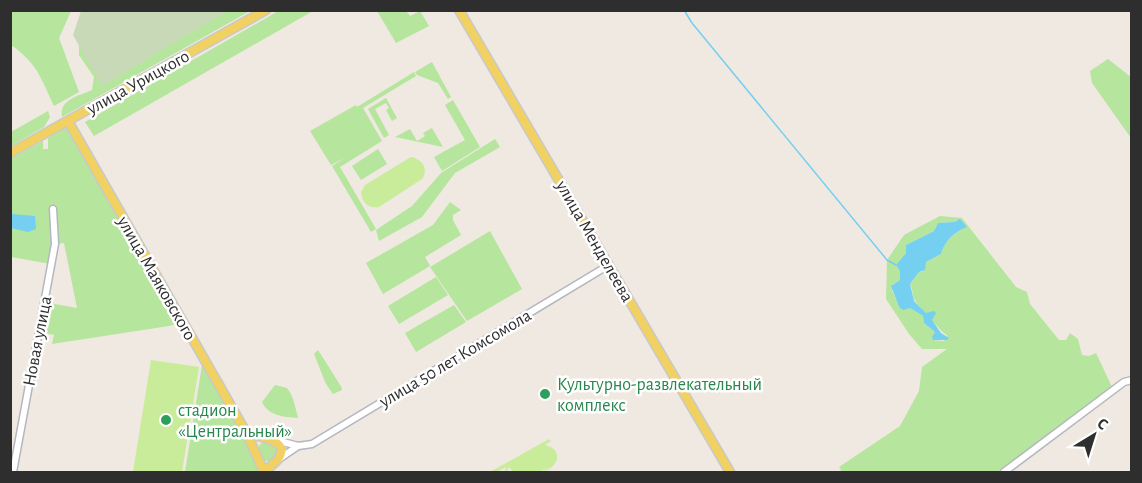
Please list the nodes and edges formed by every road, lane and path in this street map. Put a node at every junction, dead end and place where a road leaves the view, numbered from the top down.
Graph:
1 (266, 10) edge
2 (459, 10) edge
3 (68, 121) junction
4 (10, 153) edge
5 (53, 208) dead end
6 (609, 266) junction
7 (1131, 380) edge
8 (247, 434) junction
9 (273, 440) junction
10 (298, 446) junction
11 (256, 454) junction
12 (274, 462) junction
13 (13, 472) edge
14 (264, 472) edge
15 (730, 472) edge
16 (1004, 472) edge

1 - 3 main road, улица Урицкого
2 - 6 main road, улица Менделеева
3 - 4 main road, улица Урицкого
3 - 8 main road, улица Маяковского
5 - 13 street, Новая улица
6 - 10 street, улица 50 лет Комсомола
6 - 15 main road, улица Менделеева
7 - 16 street
8 - 9 main road
8 - 11 main road, улица Маяковского
9 - 10 street
9 - 11 main road
9 - 12 main road
10 - 12 street, улица 50 лет Комсомола
11 - 12 main road
11 - 14 main road, улица Маяковского
12 - 14 main road

